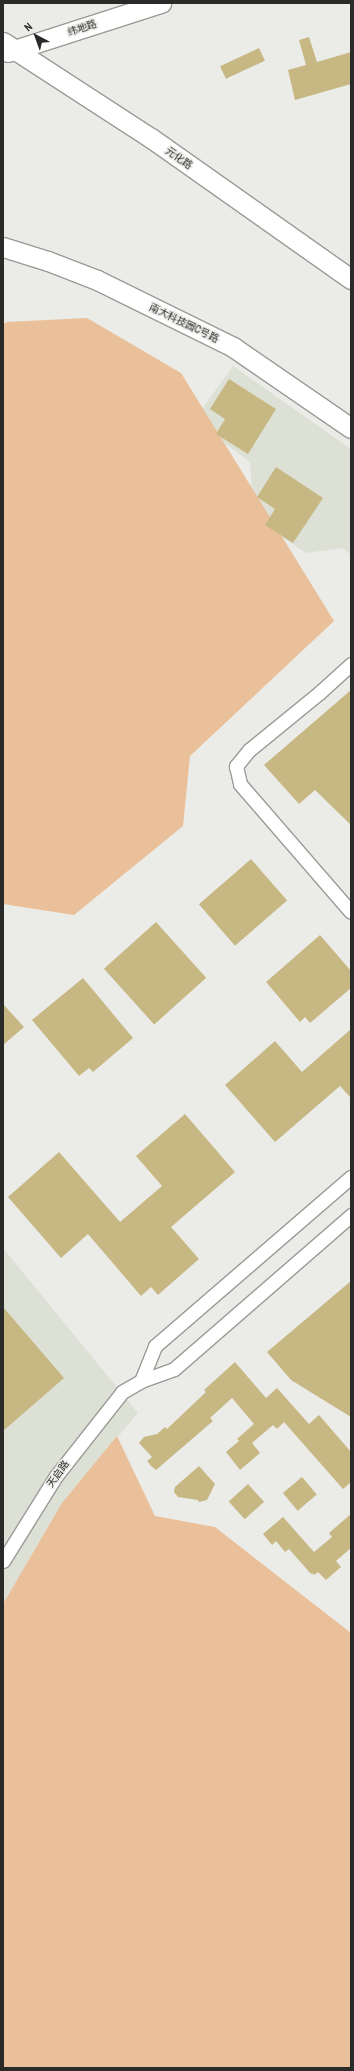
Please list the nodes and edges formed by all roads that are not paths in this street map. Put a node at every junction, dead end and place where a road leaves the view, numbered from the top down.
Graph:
1 (161, 3) edge
2 (7, 48) edge
3 (3, 247) edge
4 (351, 279) edge
5 (351, 428) edge
6 (351, 664) edge
7 (351, 912) edge
8 (351, 1177) edge
9 (351, 1215) edge
10 (141, 1381) junction
11 (3, 1561) edge

1 - 2 street, 纬地路
2 - 4 street, 元化路
3 - 5 street, 南大科技园C号路
6 - 7 street
8 - 10 street
9 - 10 street
10 - 11 street, 天启路

